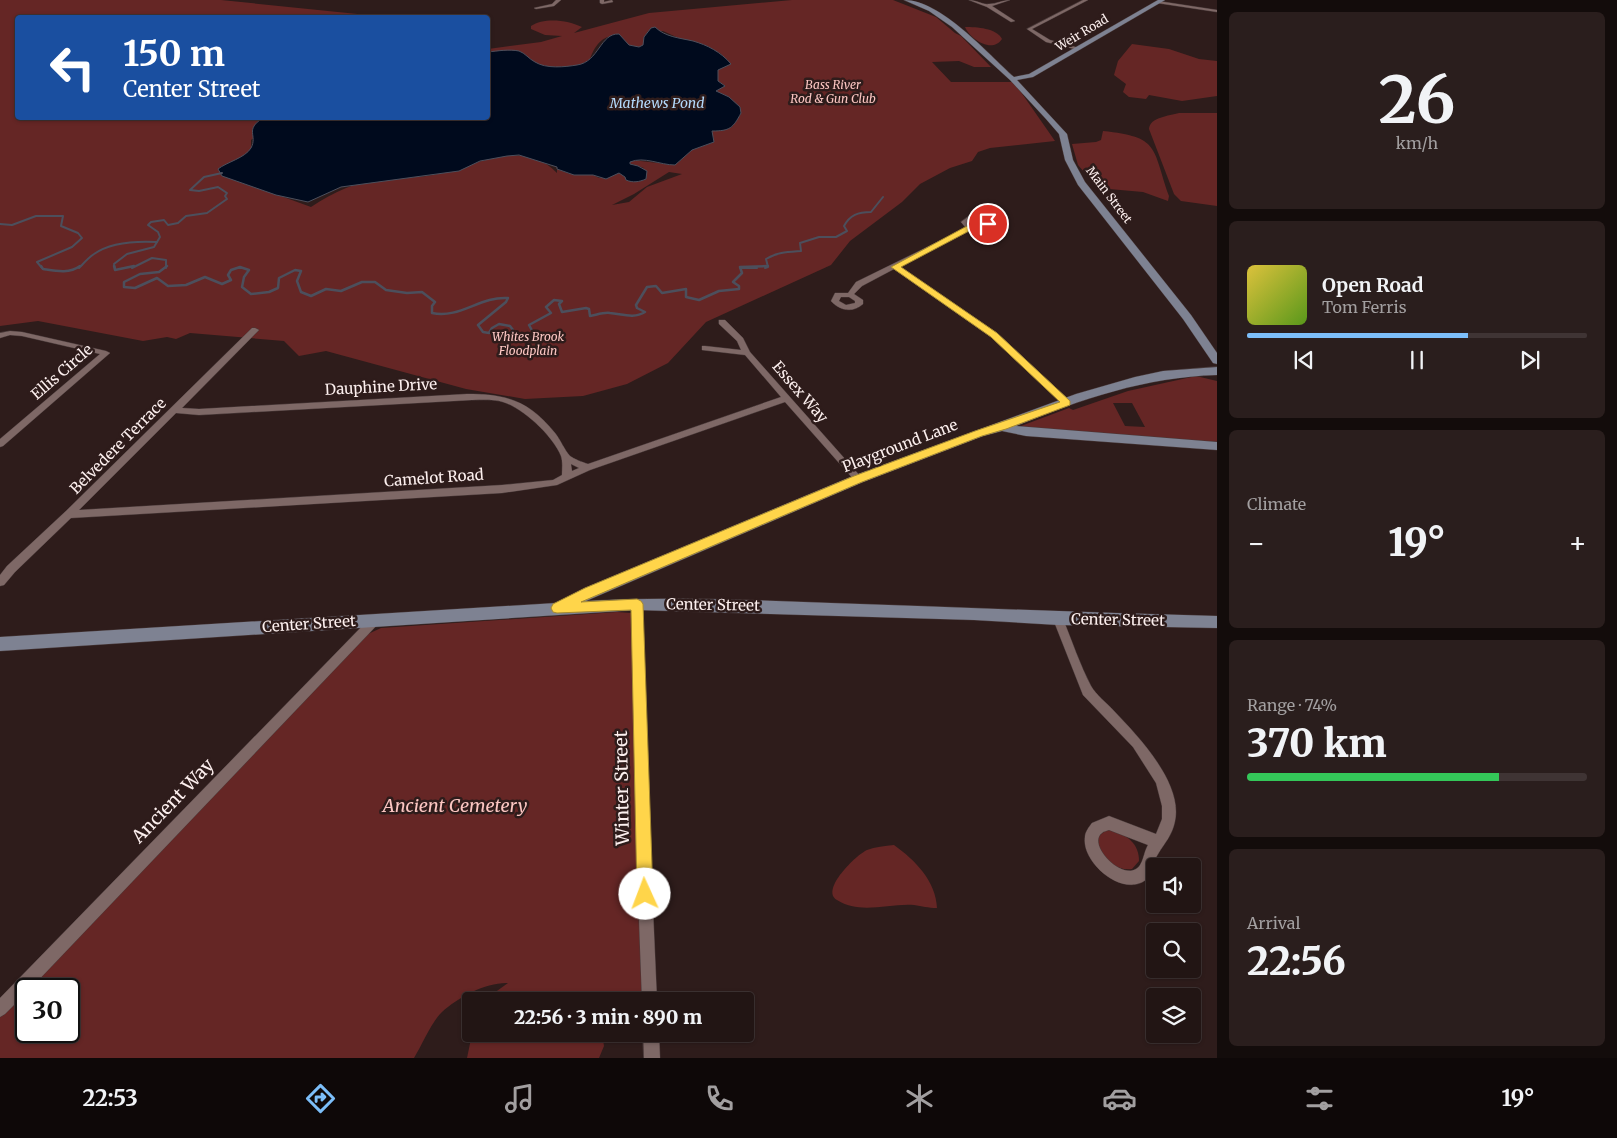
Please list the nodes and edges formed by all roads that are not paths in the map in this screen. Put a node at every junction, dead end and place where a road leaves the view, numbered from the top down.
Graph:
1 (559, 0) edge
2 (602, 0) edge
3 (610, 0) edge
4 (970, 0) edge
5 (1008, 0) edge
6 (1086, 0) edge
7 (913, 1) edge
8 (1160, 1) edge
9 (989, 6) junction
10 (536, 8) dead end
11 (1217, 11) edge
12 (1013, 21) dead end
13 (1077, 49) junction
14 (1012, 79) junction
15 (970, 228) dead end
16 (895, 267) junction
17 (850, 294) dead end
18 (722, 322) dead end
19 (255, 330) dead end
20 (0, 336) edge
21 (705, 348) dead end
22 (747, 353) junction
23 (1215, 354) edge
24 (1217, 370) edge
25 (787, 398) junction
26 (1067, 403) junction
27 (174, 410) junction
28 (1002, 427) junction
29 (0, 444) edge
30 (1217, 446) edge
31 (566, 457) junction
32 (587, 468) junction
33 (567, 477) junction
34 (858, 479) junction
35 (69, 514) junction
36 (0, 582) edge
37 (637, 604) junction
38 (557, 608) junction
39 (1058, 619) junction
40 (374, 620) junction
41 (1217, 622) edge
42 (0, 644) edge
43 (1159, 841) junction
44 (650, 992) edge
45 (0, 1009) edge
46 (651, 1042) edge
47 (652, 1058) edge

1 - 10 street
2 - 3 street
4 - 9 street
5 - 9 street
6 - 13 street
7 - 14 street, Main Street
8 - 11 street
8 - 13 street, Weir Road
9 - 12 street
13 - 14 street, Weir Road
14 - 23 street, Main Street
15 - 16 street
16 - 17 street
16 - 26 street
18 - 22 street, Essex Way
19 - 27 street, Belvedere Terrace
20 - 29 street, Ellis Circle
21 - 22 street
22 - 25 street, Essex Way
24 - 26 street
25 - 32 street, Camelot Road
25 - 34 street, Essex Way
26 - 28 street
27 - 31 street, Dauphine Drive
27 - 35 street, Belvedere Terrace
28 - 30 street, Playground Lane
28 - 34 street, Playground Lane
31 - 32 street, Dauphine Drive
31 - 33 street
32 - 33 street, Camelot Road
33 - 35 street, Camelot Road
34 - 38 street, Playground Lane
35 - 36 street, Belvedere Terrace
37 - 38 street, Center Street
37 - 39 street, Center Street
37 - 44 street, Winter Street
38 - 40 street, Center Street
39 - 41 street, Center Street
39 - 43 street
40 - 42 street, Center Street
40 - 45 street, Ancient Way
43 - 43 street
46 - 47 street

